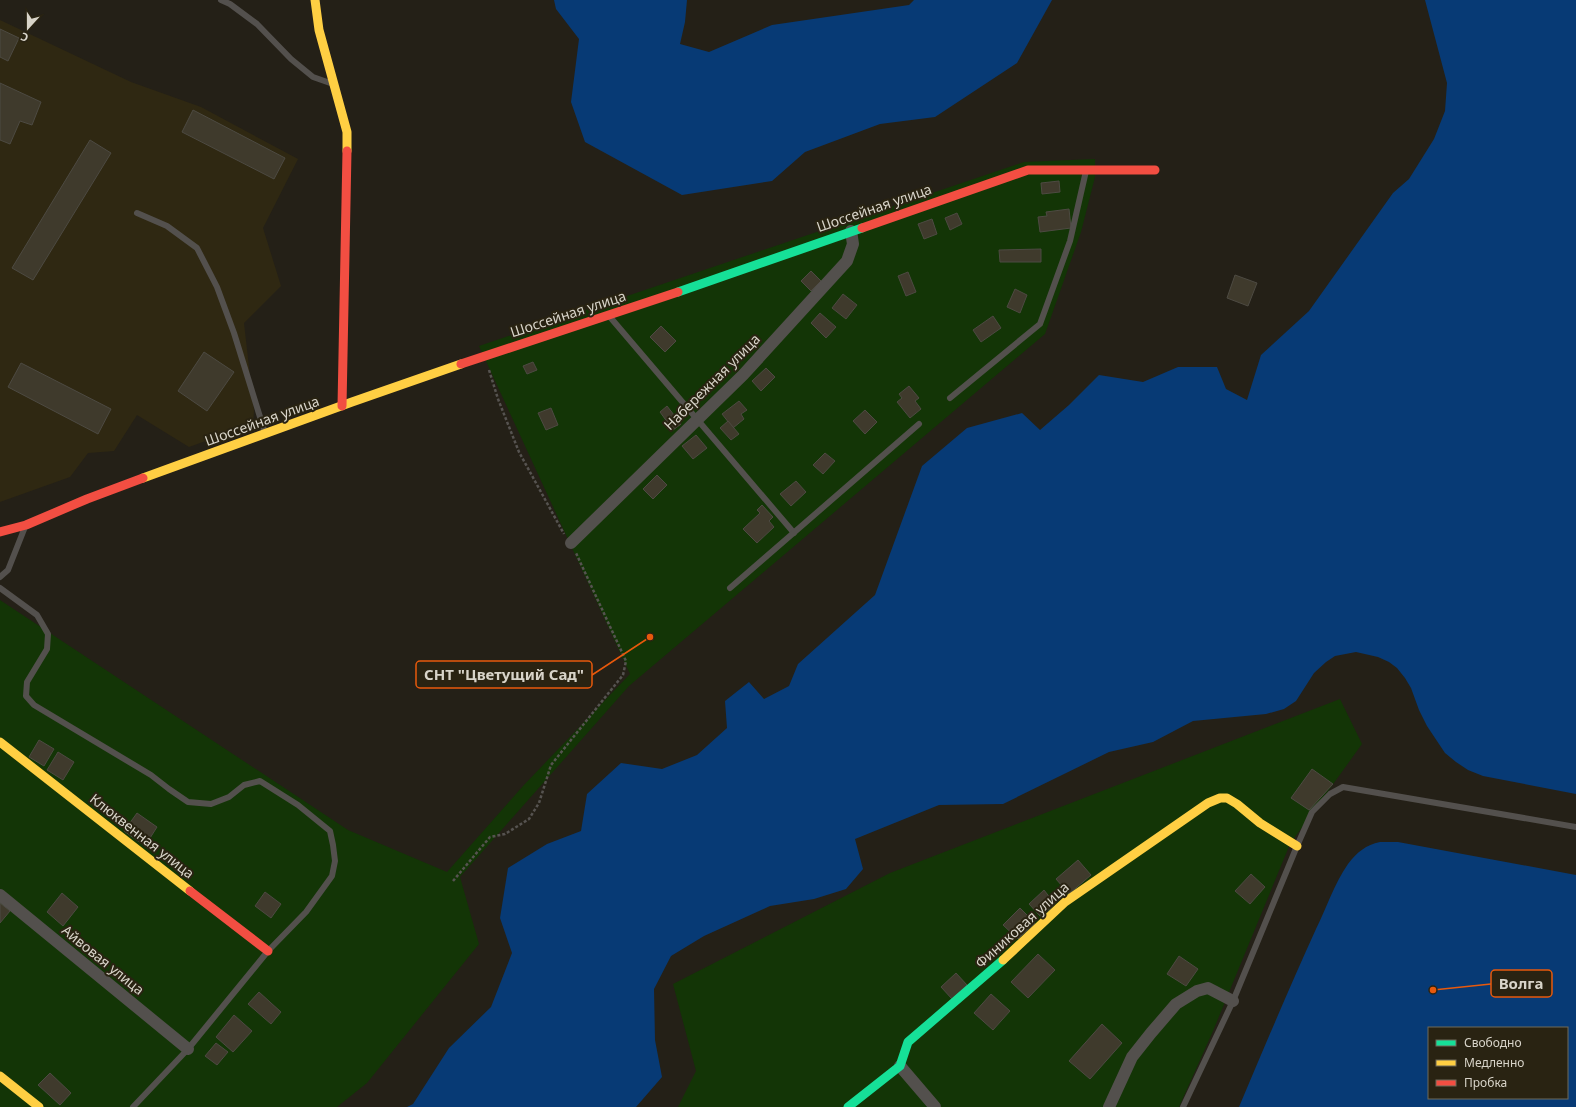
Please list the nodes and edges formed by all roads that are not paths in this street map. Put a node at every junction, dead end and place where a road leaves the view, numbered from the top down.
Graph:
1 (221, 0) edge
2 (315, 0) edge
3 (334, 85) junction
4 (1155, 170) dead end
5 (1086, 171) junction
6 (137, 213) dead end
7 (851, 231) junction
8 (609, 316) junction
9 (950, 398) dead end
10 (342, 406) junction
11 (697, 420) junction
12 (919, 424) dead end
13 (265, 434) junction
14 (26, 525) junction
15 (0, 532) edge
16 (794, 533) junction
17 (571, 543) road end
18 (0, 577) edge
19 (0, 588) edge
20 (730, 588) dead end
21 (0, 742) edge
22 (1576, 827) edge
23 (1297, 846) junction
24 (0, 895) edge
25 (268, 951) junction
26 (1233, 1001) junction
27 (188, 1049) junction
28 (900, 1066) junction
29 (0, 1076) edge
30 (39, 1107) edge
31 (133, 1107) edge
32 (848, 1107) edge
33 (935, 1107) edge
34 (1109, 1107) edge
35 (1183, 1107) edge

1 - 3 lane
2 - 3 street
3 - 10 street
4 - 5 street, Шоссейная улица
5 - 7 street, Шоссейная улица
5 - 9 lane
6 - 13 lane
7 - 8 street, Шоссейная улица
7 - 11 street, Набережная улица
8 - 10 street, Шоссейная улица
8 - 11 lane
10 - 13 street, Шоссейная улица
11 - 16 lane
11 - 17 street, Набережная улица
12 - 16 lane
13 - 14 street, Шоссейная улица
14 - 15 street, Шоссейная улица
14 - 18 lane
16 - 20 lane
19 - 25 lane
21 - 25 street, Клюквенная улица
22 - 23 lane
23 - 26 lane
23 - 28 street, Финиковая улица
24 - 27 street, Айвовая улица
25 - 27 lane
26 - 34 street
26 - 35 lane
27 - 31 lane
28 - 32 street
28 - 33 street
29 - 30 street

